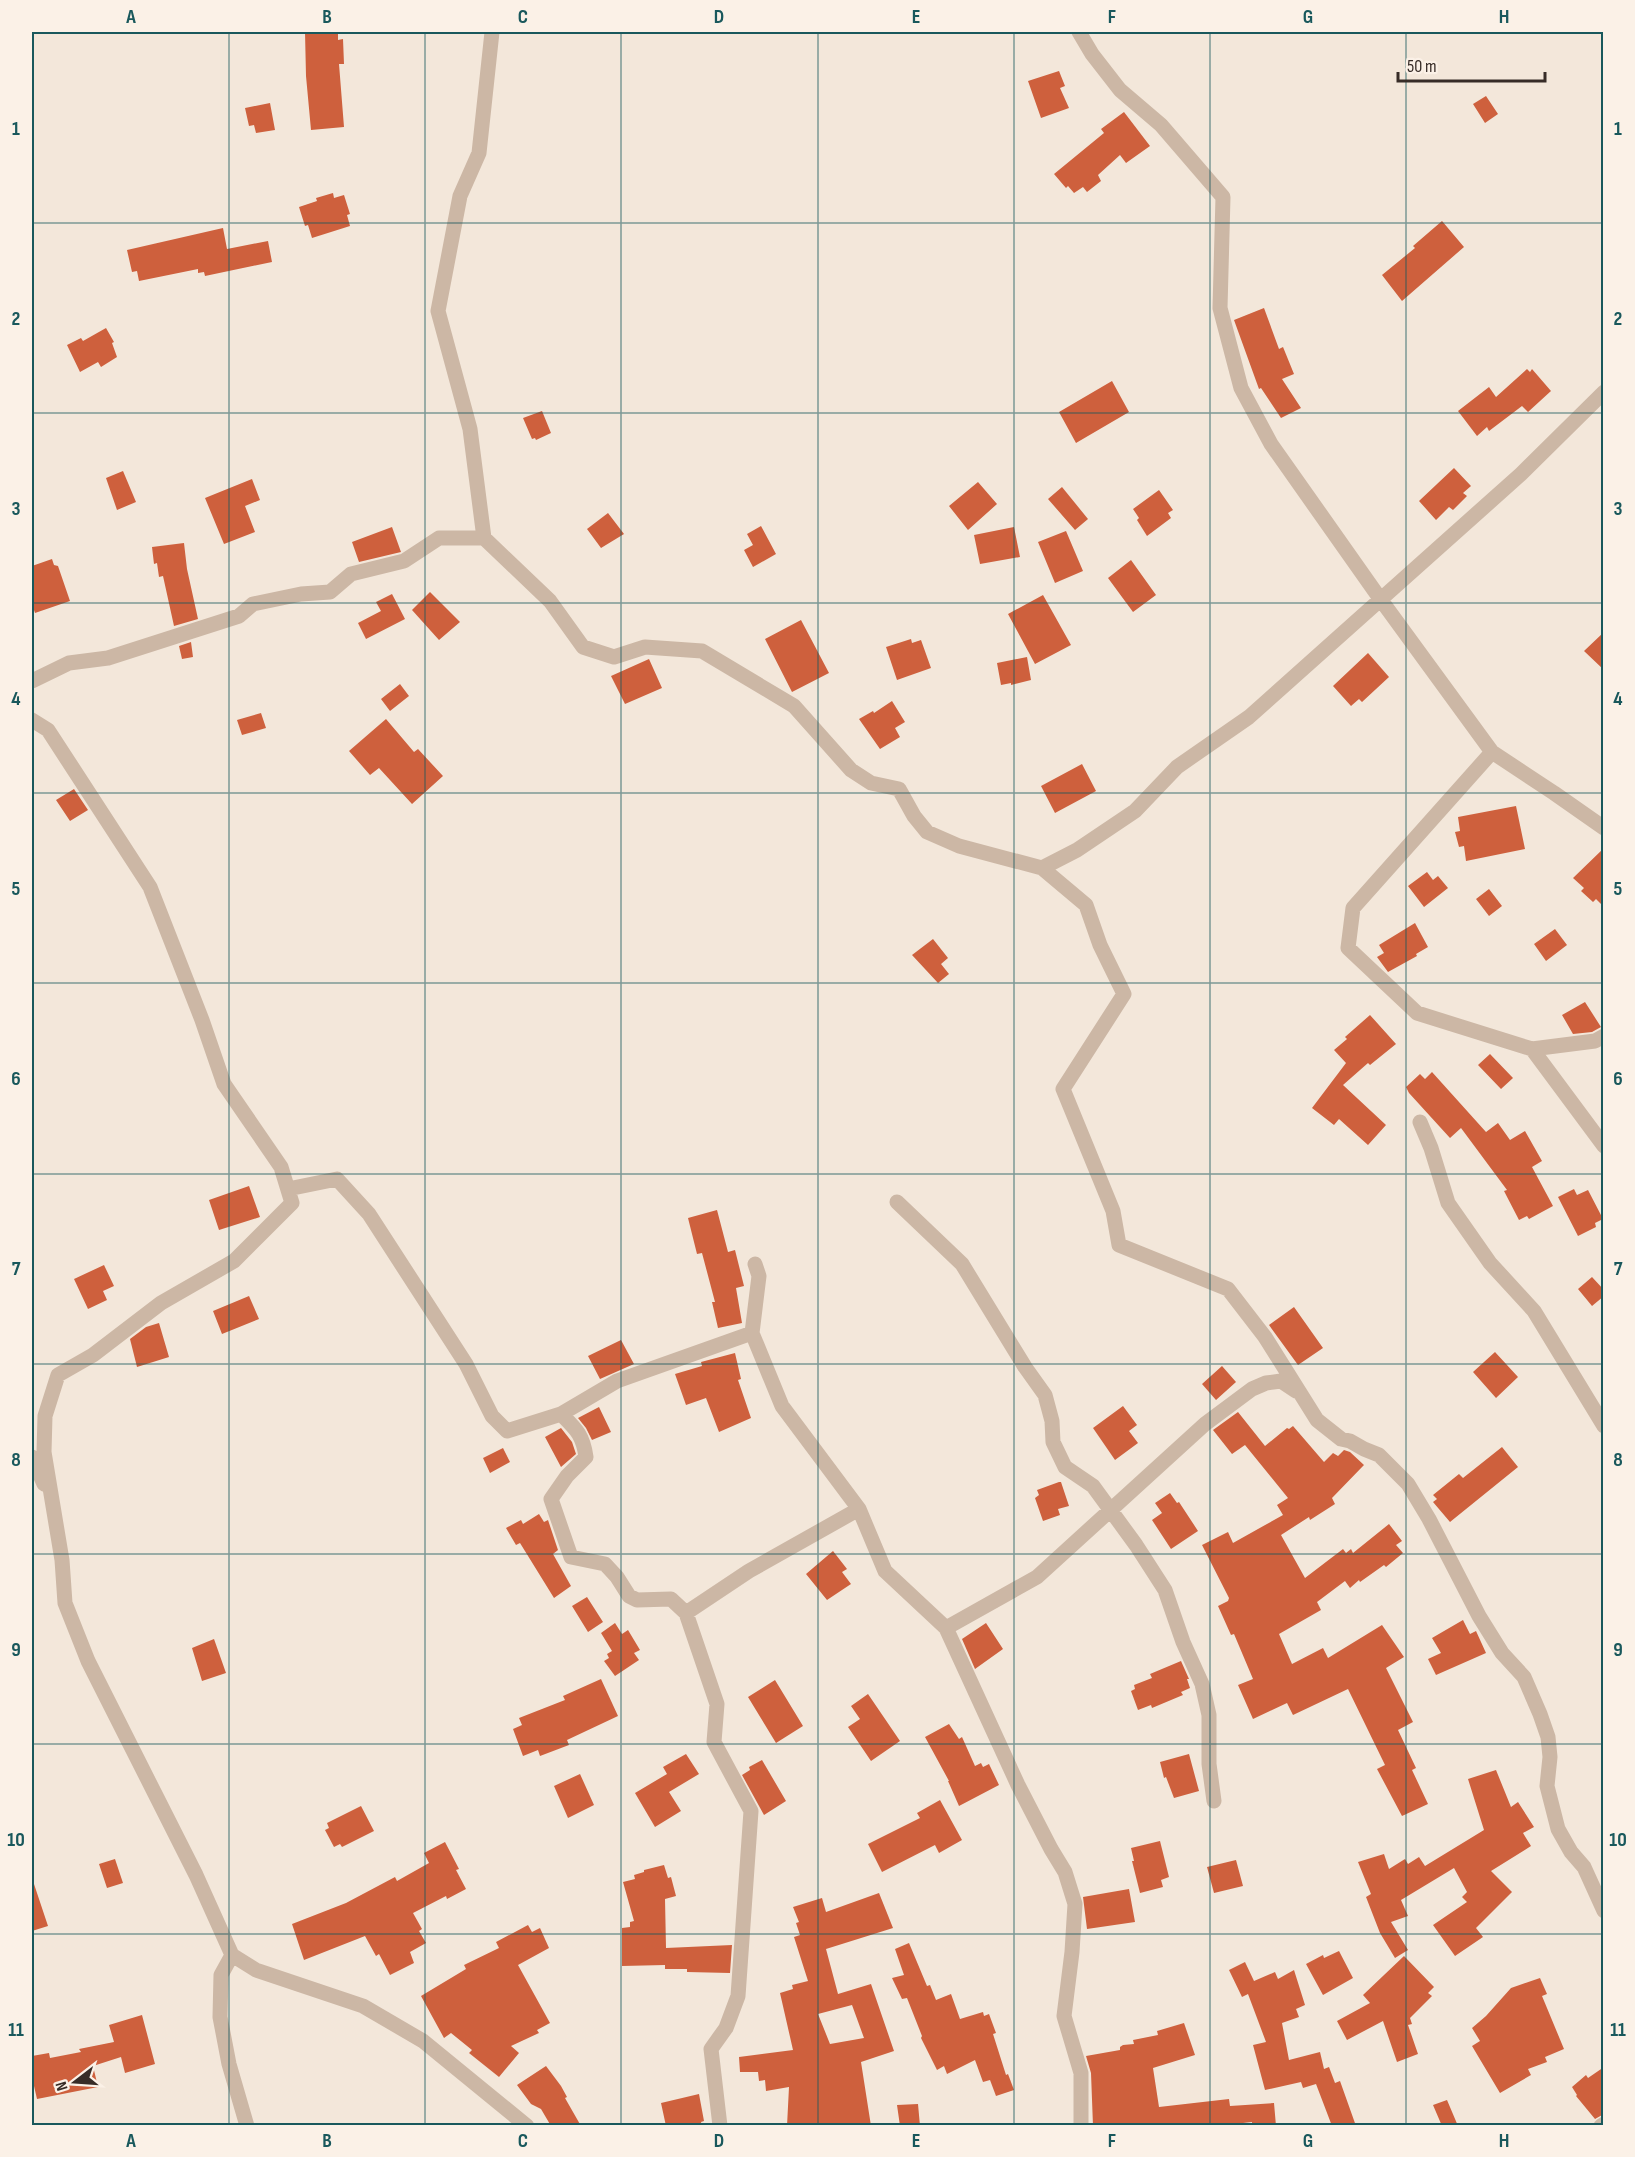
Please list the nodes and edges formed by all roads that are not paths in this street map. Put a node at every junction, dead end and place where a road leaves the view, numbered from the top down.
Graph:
1 (492, 32) edge
2 (1079, 32) edge
3 (1604, 392) edge
4 (484, 538) junction
5 (1381, 600) junction
6 (32, 681) edge
7 (32, 720) edge
8 (1492, 752) junction
9 (1604, 828) edge
10 (1042, 867) junction
11 (1604, 1036) edge
12 (1532, 1049) junction
13 (1420, 1122) dead end
14 (1604, 1146) edge
15 (288, 1189) junction
16 (897, 1202) dead end
17 (755, 1264) dead end
18 (752, 1333) junction
19 (1299, 1393) junction
20 (561, 1414) junction
21 (1604, 1426) edge
22 (32, 1457) edge
23 (53, 1503) junction
24 (859, 1509) junction
25 (1110, 1509) junction
26 (686, 1613) junction
27 (946, 1628) junction
28 (1214, 1801) dead end
29 (1604, 1911) edge
30 (231, 1956) junction
31 (247, 2126) edge
32 (527, 2126) edge
33 (720, 2126) edge
34 (1081, 2126) edge

1 - 4 street
2 - 5 street
3 - 5 street
4 - 6 street
4 - 10 street
5 - 8 street
5 - 10 street
7 - 15 street
8 - 9 street
8 - 12 street
10 - 19 street
11 - 12 street
12 - 14 street
13 - 21 street
15 - 20 street
15 - 23 street
16 - 25 street
17 - 18 street
18 - 20 street
18 - 24 street
19 - 25 street
19 - 29 street
20 - 26 street
22 - 23 street
23 - 30 street
24 - 26 street
24 - 27 street
25 - 27 street
25 - 28 street
26 - 33 street
27 - 34 street
30 - 31 street
30 - 32 street

